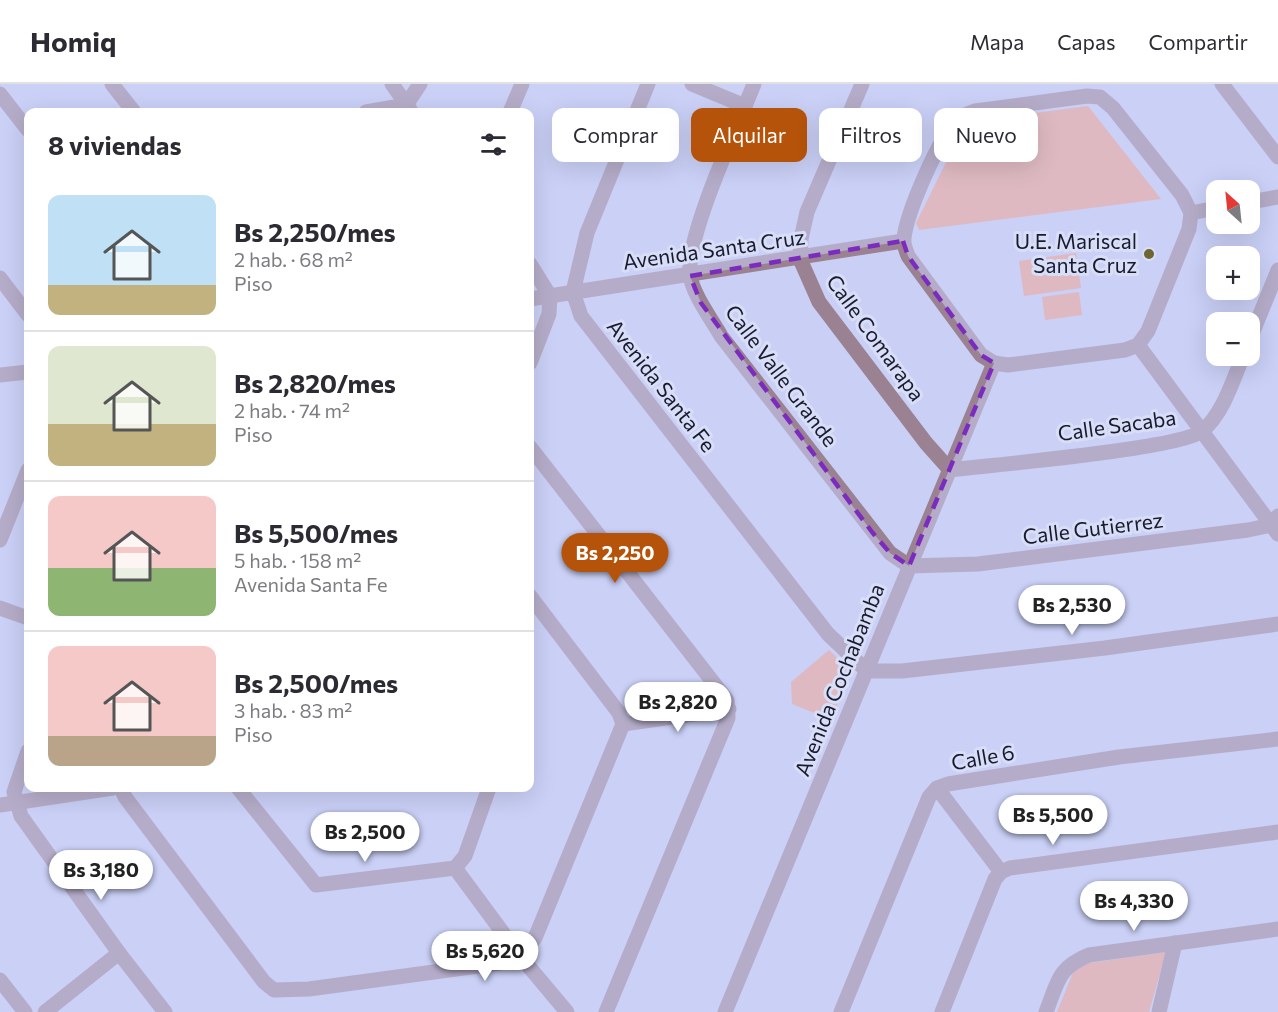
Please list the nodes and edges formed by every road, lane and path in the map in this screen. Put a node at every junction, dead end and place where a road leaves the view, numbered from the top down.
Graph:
1 (112, 84) edge
2 (392, 84) edge
3 (420, 84) edge
4 (522, 84) edge
5 (648, 84) edge
6 (692, 84) edge
7 (754, 84) edge
8 (862, 84) edge
9 (1222, 84) edge
10 (1103, 91) edge
11 (1, 98) edge
12 (745, 106) junction
13 (131, 108) edge
14 (408, 108) edge
15 (409, 108) edge
16 (512, 108) edge
17 (24, 125) edge
18 (1278, 157) edge
19 (1278, 197) edge
20 (1260, 200) edge
21 (1206, 210) edge
22 (1191, 213) junction
23 (903, 241) junction
24 (800, 259) junction
25 (534, 270) edge
26 (1278, 270) edge
27 (690, 276) junction
28 (0, 278) edge
29 (573, 292) junction
30 (550, 296) junction
31 (534, 298) edge
32 (24, 310) edge
33 (1260, 314) edge
34 (1138, 345) junction
35 (534, 353) edge
36 (994, 363) junction
37 (1238, 366) edge
38 (24, 372) edge
39 (0, 375) edge
40 (1201, 433) junction
41 (534, 452) edge
42 (950, 470) junction
43 (24, 480) edge
44 (1276, 525) edge
45 (0, 540) edge
46 (909, 566) junction
47 (534, 601) edge
48 (0, 608) edge
49 (24, 617) edge
50 (1278, 624) edge
51 (867, 671) junction
52 (729, 709) junction
53 (623, 724) junction
54 (1278, 739) edge
55 (24, 761) edge
56 (937, 788) junction
57 (88, 792) edge
58 (123, 792) edge
59 (241, 792) edge
60 (488, 792) edge
61 (8, 804) edge
62 (1278, 832) edge
63 (455, 868) junction
64 (1000, 872) junction
65 (1278, 929) edge
66 (1176, 943) junction
67 (119, 953) junction
68 (520, 956) junction
69 (0, 980) edge
70 (25, 1012) edge
71 (45, 1012) edge
72 (165, 1012) edge
73 (567, 1012) edge
74 (606, 1012) edge
75 (725, 1012) edge
76 (841, 1012) edge
77 (942, 1012) edge
78 (1047, 1012) edge
79 (1159, 1012) edge

1 - 13 street
2 - 14 street
3 - 15 street
4 - 16 street
5 - 29 street
6 - 12 street
7 - 12 street
8 - 24 street, Calle Comarapa
9 - 18 street
10 - 22 street
10 - 23 street
11 - 17 street
12 - 27 street
19 - 20 street
21 - 22 street
22 - 34 street
23 - 24 street, Avenida Santa Cruz
23 - 36 street
24 - 27 street, Avenida Santa Cruz
24 - 42 street, Calle Comarapa
25 - 30 street
26 - 33 street
27 - 29 street, Avenida Santa Cruz
27 - 46 street, Calle Valle Grande
28 - 32 street
29 - 30 street, Avenida Santa Cruz
29 - 51 street, Avenida Santa Fe
30 - 31 street, Avenida Santa Cruz
30 - 35 street
34 - 36 street
34 - 40 street
36 - 42 street, Avenida Cochabamba
37 - 40 street, Calle Sacaba
38 - 39 street
40 - 42 street, Calle Sacaba
40 - 44 street
41 - 52 street
42 - 46 street, Avenida Cochabamba
43 - 45 street
44 - 46 street, Calle Gutierrez
46 - 51 street, Avenida Cochabamba
47 - 53 street
48 - 49 street
50 - 51 street
51 - 75 street, Avenida Cochabamba
52 - 53 street
52 - 74 street
53 - 68 street
54 - 56 street, Calle 6
55 - 61 street
56 - 64 street
56 - 76 street, Calle 6
57 - 61 street
58 - 68 street
59 - 63 street
60 - 63 street
61 - 67 street
62 - 64 street
63 - 68 street
64 - 77 street
65 - 66 street
66 - 78 street
66 - 79 street
67 - 71 street
67 - 72 street
68 - 73 street
69 - 70 street

